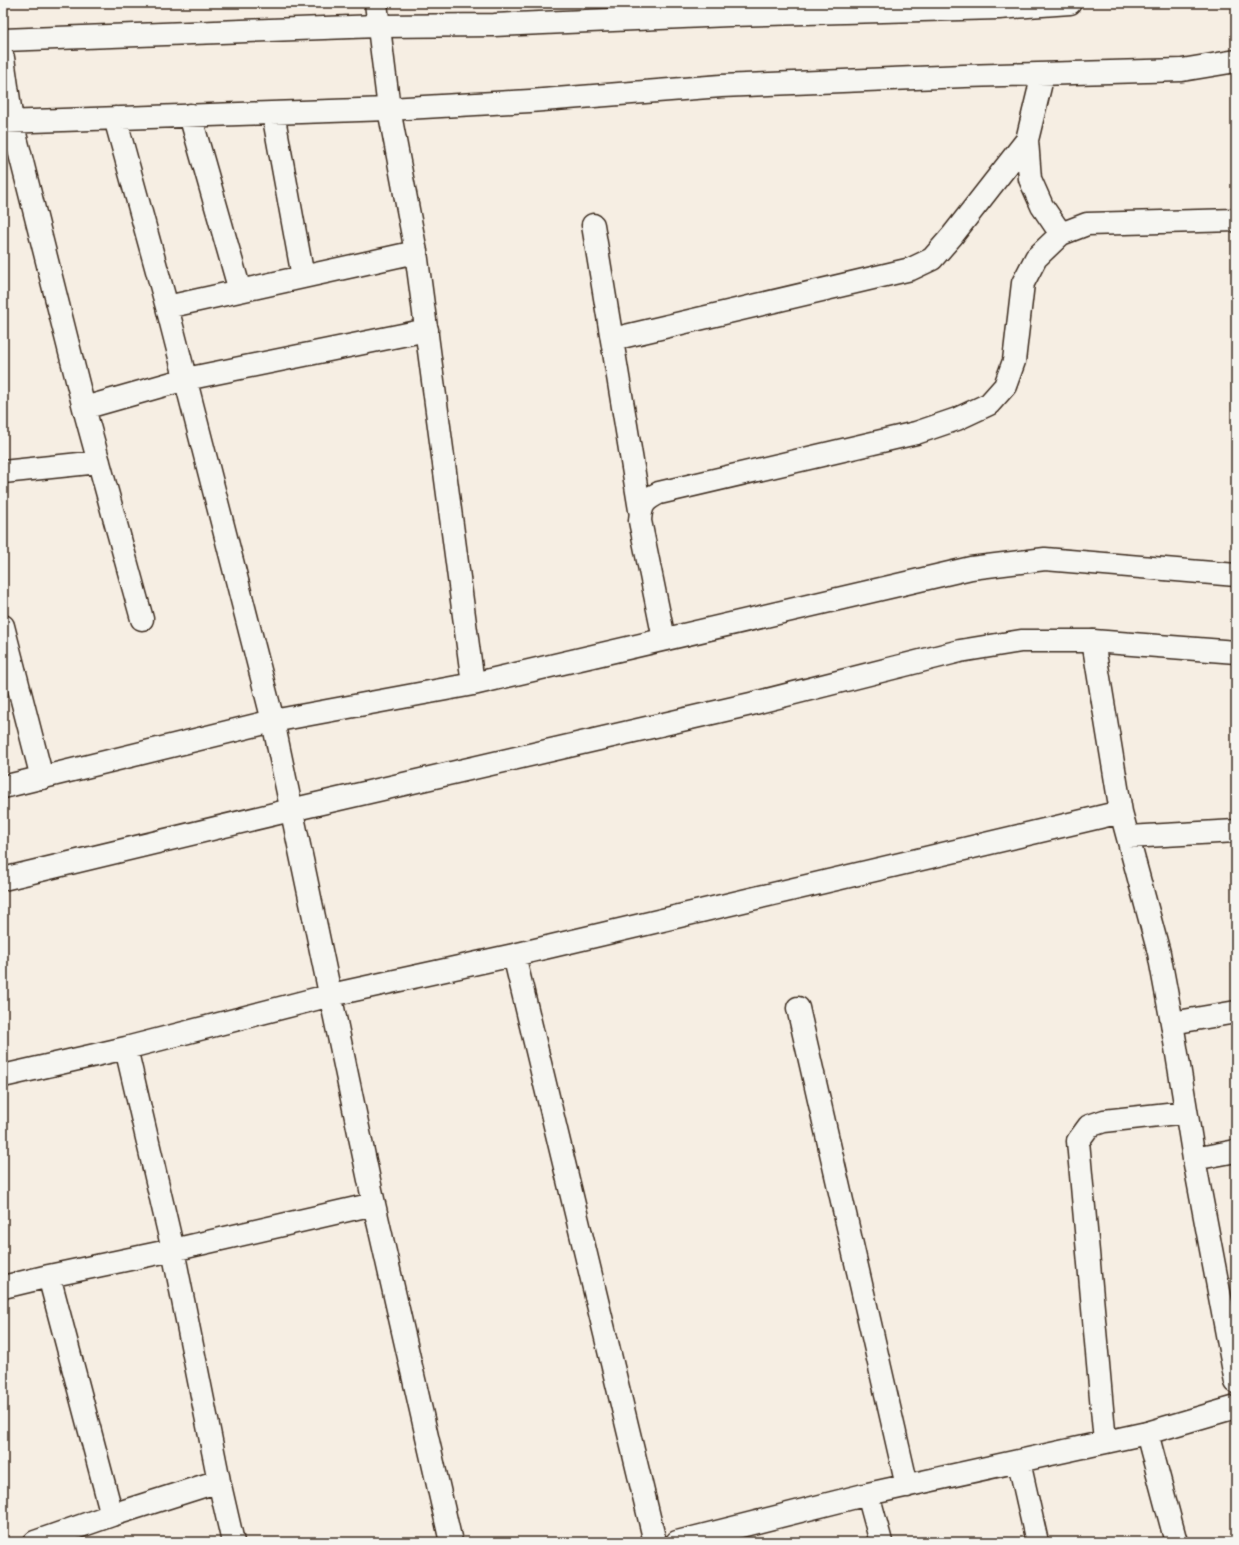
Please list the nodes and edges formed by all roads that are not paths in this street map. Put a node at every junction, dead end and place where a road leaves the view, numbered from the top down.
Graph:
1 (376, 3) edge
2 (1070, 3) edge
3 (728, 9) edge
4 (378, 26) junction
5 (3, 40) edge
6 (3, 58) edge
7 (1236, 61) edge
8 (1043, 74) junction
9 (389, 109) junction
10 (274, 112) junction
11 (190, 115) junction
12 (115, 118) junction
13 (8, 122) edge
14 (1027, 140) junction
15 (1236, 220) edge
16 (593, 225) dead end
17 (1061, 234) junction
18 (416, 252) junction
19 (303, 277) junction
20 (240, 291) junction
21 (168, 307) junction
22 (427, 330) junction
23 (613, 339) junction
24 (186, 379) junction
25 (84, 408) junction
26 (99, 462) junction
27 (3, 472) edge
28 (640, 510) junction
29 (1236, 575) edge
30 (142, 619) dead end
31 (3, 626) edge
32 (664, 639) junction
33 (1092, 641) junction
34 (1236, 652) edge
35 (473, 684) junction
36 (273, 721) junction
37 (42, 778) junction
38 (3, 787) edge
39 (291, 810) junction
40 (1121, 812) junction
41 (1236, 831) edge
42 (1128, 837) junction
43 (3, 879) edge
44 (514, 955) junction
45 (331, 995) junction
46 (798, 1008) dead end
47 (1236, 1012) edge
48 (1172, 1023) junction
49 (126, 1048) junction
50 (3, 1076) edge
51 (1186, 1112) junction
52 (1236, 1151) edge
53 (1194, 1159) junction
54 (374, 1204) junction
55 (174, 1250) junction
56 (48, 1276) junction
57 (3, 1287) edge
58 (1236, 1382) edge
59 (1236, 1407) edge
60 (1147, 1433) junction
61 (1104, 1442) junction
62 (1019, 1462) junction
63 (220, 1481) junction
64 (907, 1486) junction
65 (868, 1494) junction
66 (112, 1515) junction
67 (35, 1542) edge
68 (233, 1542) edge
69 (451, 1542) edge
70 (655, 1542) edge
71 (677, 1542) edge
72 (881, 1542) edge
73 (1036, 1542) edge
74 (1176, 1542) edge

1 - 4 street
2 - 3 street
3 - 4 street
4 - 5 street
4 - 9 street
6 - 13 street
7 - 8 street
8 - 9 street
8 - 14 street
9 - 10 street
9 - 18 street
10 - 11 street
10 - 19 street
11 - 12 street
11 - 20 street
12 - 13 street
12 - 21 street
13 - 25 street
14 - 17 street
14 - 23 street
15 - 17 street
16 - 23 street
17 - 28 street
18 - 19 street
18 - 22 street
19 - 20 street
20 - 21 street
21 - 24 street
22 - 24 street
22 - 35 street
23 - 28 street
24 - 25 street
24 - 36 street
25 - 26 street
26 - 27 street
26 - 30 street
28 - 32 street
29 - 32 street
31 - 37 street
32 - 35 street
33 - 34 street
33 - 39 street
33 - 40 street
35 - 36 street
36 - 37 street
36 - 39 street
37 - 38 street
39 - 43 street
39 - 45 street
40 - 42 street
40 - 44 street
41 - 42 street
42 - 48 street
44 - 45 street
44 - 70 street
45 - 49 street
45 - 54 street
46 - 64 street
47 - 48 street
48 - 51 street
49 - 50 street
49 - 55 street
51 - 53 street
51 - 61 street
52 - 53 street
53 - 58 street
54 - 55 street
54 - 69 street
55 - 56 street
55 - 63 street
56 - 57 street
56 - 66 street
59 - 60 street
60 - 61 street
60 - 74 street
61 - 62 street
62 - 64 street
62 - 73 street
63 - 66 street
63 - 68 street
64 - 65 street
65 - 71 street
65 - 72 street
66 - 67 street

